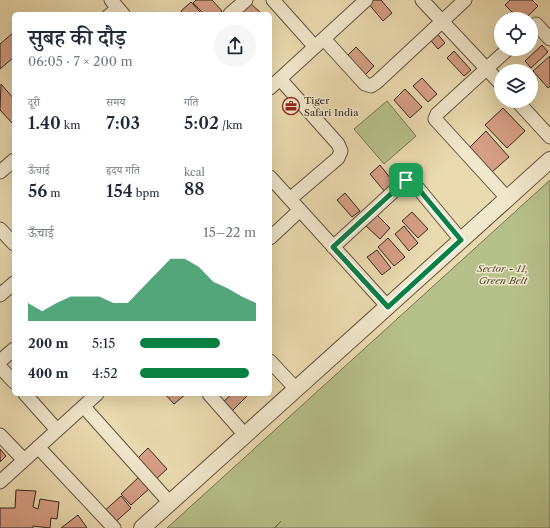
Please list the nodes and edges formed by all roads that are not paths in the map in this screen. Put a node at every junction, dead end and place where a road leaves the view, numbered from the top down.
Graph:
1 (246, 0) edge
2 (273, 0) edge
3 (366, 0) edge
4 (422, 0) edge
5 (465, 0) edge
6 (232, 12) edge
7 (442, 21) junction
8 (538, 26) edge
9 (550, 39) edge
10 (320, 43) junction
11 (500, 56) edge
12 (486, 68) junction
13 (494, 77) edge
14 (280, 79) junction
15 (272, 86) edge
16 (523, 108) edge
17 (550, 137) edge
18 (550, 160) edge
19 (12, 162) edge
20 (0, 172) edge
21 (272, 179) edge
22 (290, 199) junction
23 (508, 199) junction
24 (300, 210) junction
25 (272, 236) edge
26 (461, 240) junction
27 (333, 247) junction
28 (12, 285) edge
29 (0, 295) edge
30 (388, 307) junction
31 (12, 351) edge
32 (0, 361) edge
33 (272, 363) edge
34 (0, 367) edge
35 (12, 380) edge
36 (296, 389) junction
37 (28, 396) edge
38 (96, 396) edge
39 (211, 396) edge
40 (84, 407) junction
41 (57, 430) junction
42 (0, 435) edge
43 (245, 435) junction
44 (38, 447) junction
45 (24, 460) junction
46 (0, 482) edge
47 (170, 503) junction
48 (114, 528) edge
49 (142, 528) edge

1 - 6 street
2 - 10 street
3 - 10 street
4 - 7 street
5 - 7 street
7 - 10 street
7 - 12 street
8 - 9 street
10 - 14 street
11 - 12 street
12 - 13 street
12 - 23 street
14 - 15 street
14 - 22 street
16 - 17 street
18 - 23 street
19 - 20 street
21 - 22 street
22 - 24 street
23 - 26 street
24 - 25 street
24 - 27 street
26 - 27 street
26 - 30 street
27 - 30 street
28 - 29 street
30 - 36 street
31 - 32 street
33 - 36 street
34 - 35 street
36 - 43 street
37 - 41 street
38 - 40 street
39 - 43 street
40 - 41 street
40 - 47 street
41 - 44 street
42 - 45 street
43 - 47 street
44 - 45 street
44 - 48 street
45 - 46 street
47 - 49 street

